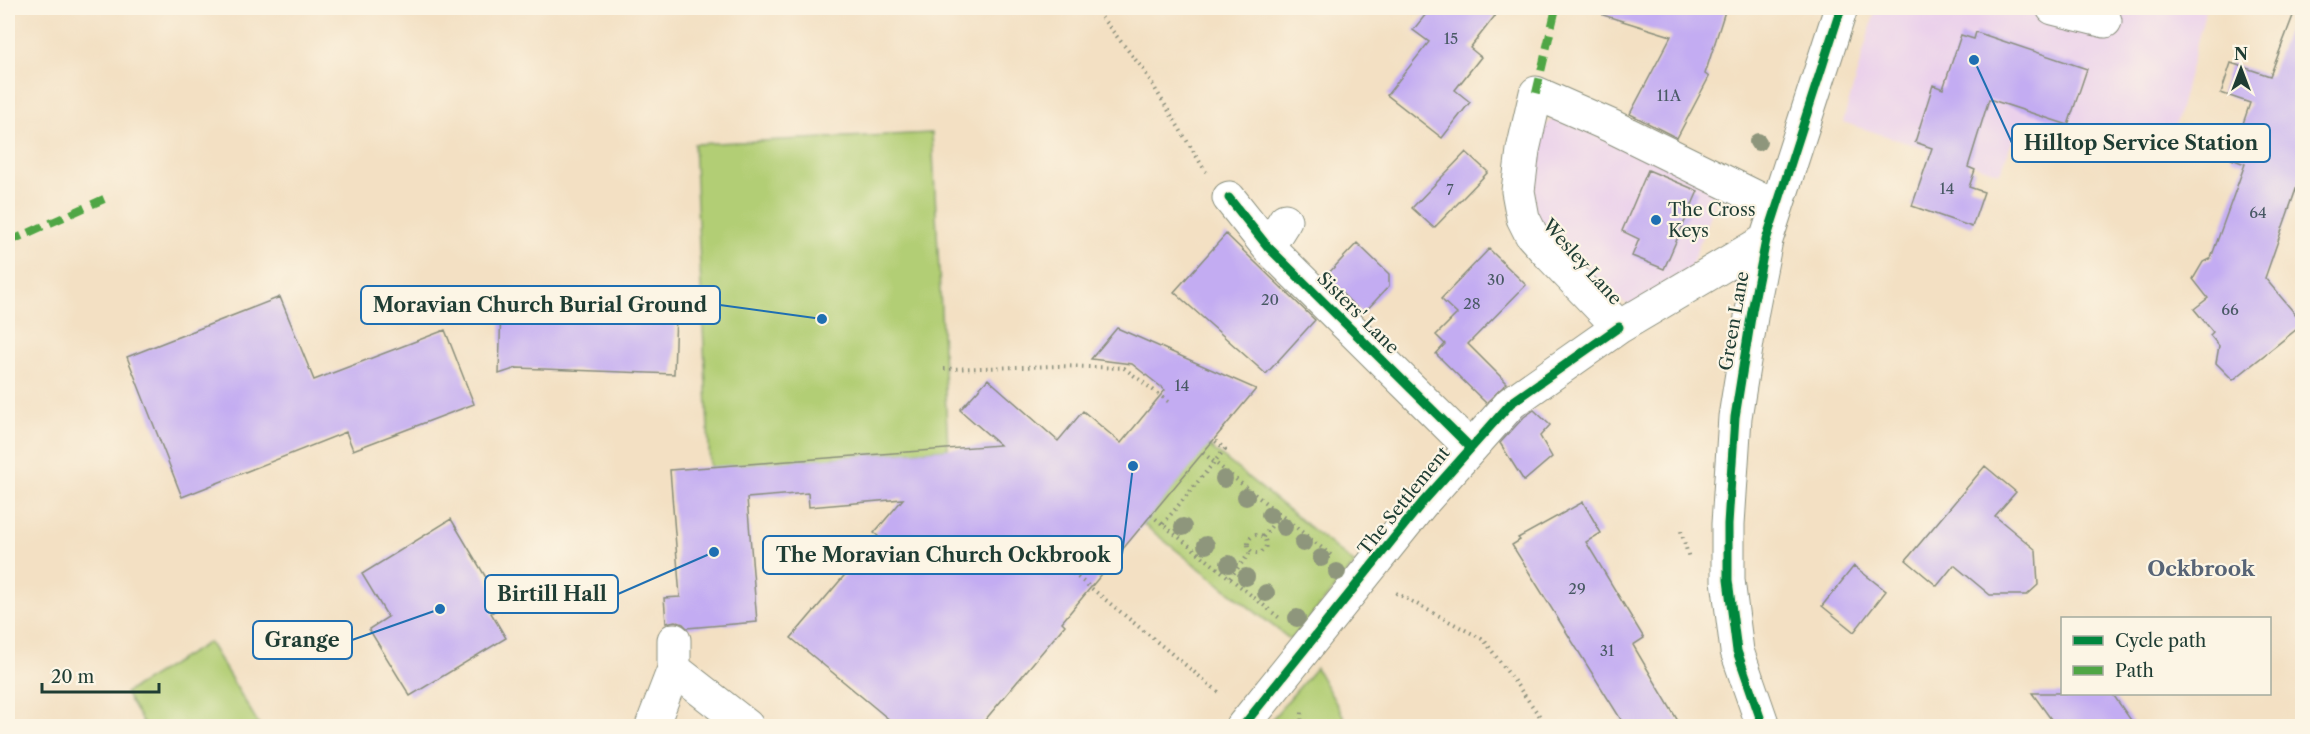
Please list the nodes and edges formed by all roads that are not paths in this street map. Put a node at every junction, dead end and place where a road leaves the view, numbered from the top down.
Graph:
1 (1841, 8) edge
2 (2053, 8) edge
3 (2105, 21) dead end
4 (1230, 199) road end
5 (1776, 207) junction
6 (1766, 240) junction
7 (1619, 327) junction
8 (1470, 447) junction
9 (1247, 722) edge
10 (652, 726) edge
11 (747, 726) edge
12 (1763, 726) edge

1 - 5 street, Green Lane
2 - 3 street
4 - 8 street, Sisters' Lane
5 - 6 street, Green Lane
5 - 7 street, Wesley Lane
6 - 7 street, Wesley Lane
6 - 12 street, Green Lane
7 - 8 street, The Settlement
8 - 9 street, The Settlement
10 - 11 street

